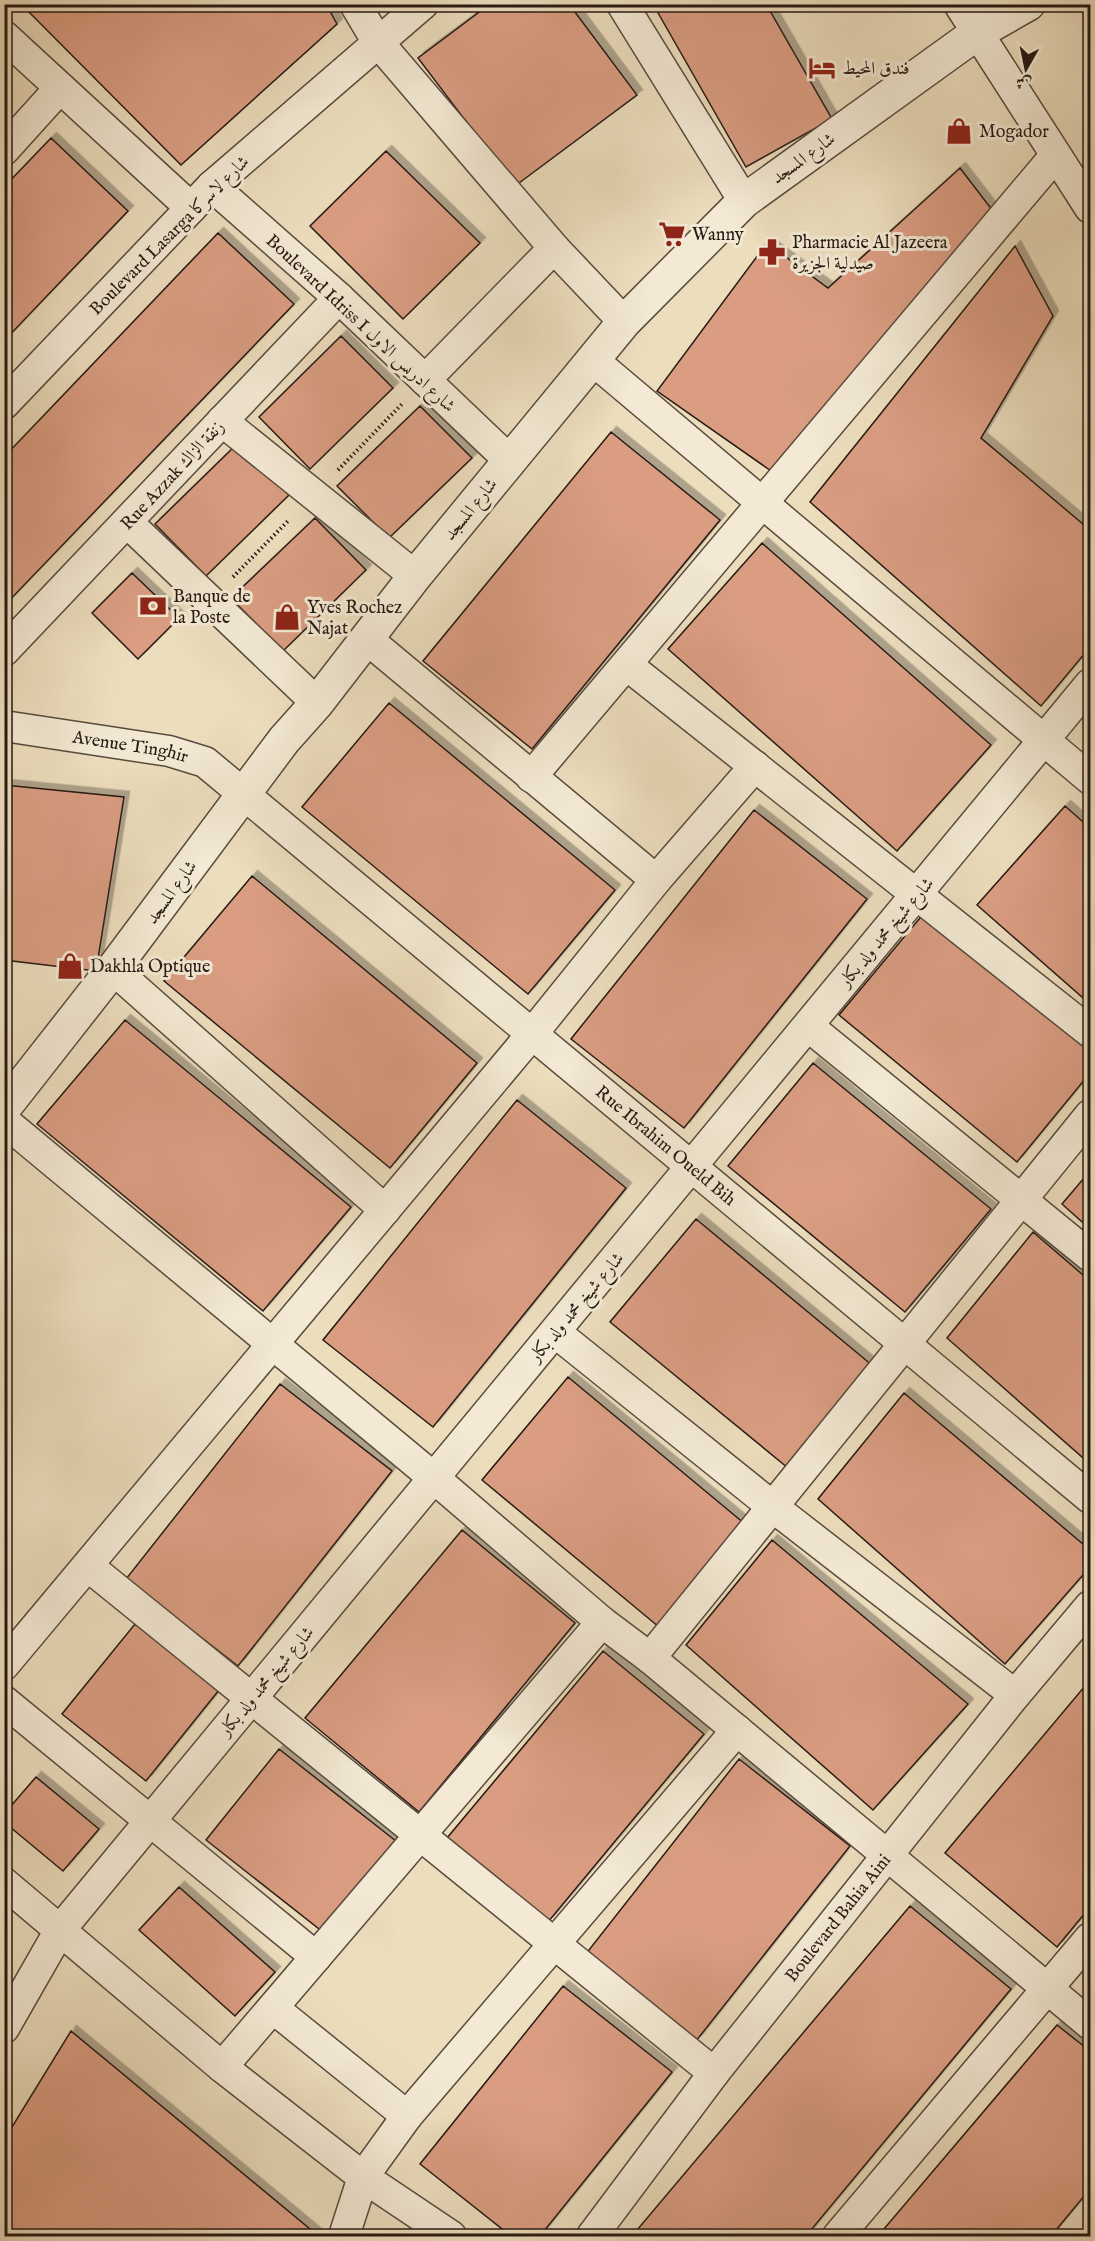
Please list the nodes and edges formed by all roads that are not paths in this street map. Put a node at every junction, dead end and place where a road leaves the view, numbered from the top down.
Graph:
1 (355, 4) edge
2 (423, 4) edge
3 (622, 4) edge
4 (959, 4) edge
5 (1028, 4) edge
6 (977, 33) junction
7 (4, 36) edge
8 (378, 41) junction
9 (60, 88) junction
10 (4, 150) edge
11 (1055, 156) junction
12 (212, 186) junction
13 (744, 201) junction
14 (191, 208) junction
15 (1090, 208) edge
16 (554, 248) junction
17 (339, 298) junction
18 (624, 321) junction
19 (594, 361) junction
20 (425, 381) junction
21 (4, 404) edge
22 (222, 421) junction
23 (509, 460) junction
24 (763, 504) junction
25 (127, 522) junction
26 (416, 576) junction
27 (367, 639) junction
28 (4, 651) edge
29 (627, 665) junction
30 (1090, 684) edge
31 (317, 703) junction
32 (4, 726) edge
33 (1044, 741) junction
34 (755, 766) junction
35 (531, 777) junction
36 (1090, 778) edge
37 (242, 793) junction
38 (656, 880) junction
39 (917, 894) junction
40 (113, 969) junction
41 (808, 1026) junction
42 (1090, 1032) edge
43 (532, 1034) junction
44 (4, 1108) edge
45 (1090, 1115) edge
46 (4, 1121) edge
47 (692, 1167) junction
48 (1022, 1199) junction
49 (385, 1210) junction
50 (1090, 1256) edge
51 (555, 1332) junction
52 (273, 1344) junction
53 (905, 1344) junction
54 (434, 1478) junction
55 (1090, 1498) edge
56 (773, 1507) junction
57 (88, 1566) junction
58 (1090, 1606) edge
59 (602, 1622) junction
60 (650, 1658) junction
61 (4, 1665) edge
62 (1015, 1695) junction
63 (252, 1698) junction
64 (10, 1717) edge
65 (736, 1730) junction
66 (152, 1820) junction
67 (420, 1835) junction
68 (888, 1856) junction
69 (4, 1883) edge
70 (60, 1930) junction
71 (1090, 1938) edge
72 (554, 1944) junction
73 (316, 1957) junction
74 (1048, 1989) junction
75 (273, 2008) junction
76 (1090, 2024) edge
77 (4, 2028) edge
78 (222, 2067) junction
79 (714, 2073) junction
80 (407, 2116) junction
81 (363, 2177) junction
82 (344, 2236) edge
83 (451, 2236) edge
84 (592, 2236) edge
85 (838, 2236) edge

1 - 8 street
2 - 8 street, Boulevard Lasarga شارع لاسركا
3 - 13 street
4 - 6 street
5 - 6 street, شارع المسجد
6 - 11 street
6 - 13 street, شارع المسجد
7 - 9 street
8 - 12 street, Boulevard Lasarga شارع لاسركا
8 - 16 street
9 - 10 street
9 - 14 street
11 - 15 street
11 - 24 street
12 - 14 street, Boulevard Lasarga شارع لاسركا
12 - 17 street, Boulevard Idriss I شارع ادريس الاول
13 - 18 street, شارع المسجد
14 - 21 street, Boulevard Lasarga شارع لاسركا
16 - 18 street
16 - 20 street
17 - 20 street, Boulevard Idriss I شارع ادريس الاول
17 - 22 street, Rue Azzak زنقة الزاك
18 - 19 street, شارع المسجد
19 - 23 street, شارع المسجد
19 - 24 street
20 - 23 street, Boulevard Idriss I شارع ادريس الاول
22 - 25 street, Rue Azzak زنقة الزاك
22 - 26 street
23 - 26 street, شارع المسجد
24 - 29 street
24 - 33 street
25 - 28 street, Rue Azzak زنقة الزاك
25 - 31 street
26 - 27 street, شارع المسجد
27 - 31 street, شارع المسجد
27 - 35 street
29 - 34 street
29 - 35 street
30 - 33 street, شارع شيخ محمد ولد بكار
31 - 37 street, شارع المسجد
32 - 37 street, Avenue Tinghir
33 - 36 street
33 - 39 street, شارع شيخ محمد ولد بكار
34 - 38 street
34 - 39 street
35 - 38 street
37 - 40 street, شارع المسجد
37 - 43 street, Rue Ibrahim Oueld Bih
38 - 43 street
39 - 41 street, شارع شيخ محمد ولد بكار
39 - 42 street
40 - 44 street, شارع المسجد
40 - 49 street
41 - 47 street, شارع شيخ محمد ولد بكار
41 - 48 street
43 - 47 street, Rue Ibrahim Oueld Bih
43 - 49 street
45 - 48 street
46 - 52 street
47 - 51 street, شارع شيخ محمد ولد بكار
47 - 53 street, Rue Ibrahim Oueld Bih
48 - 50 street
48 - 53 street
49 - 52 street
51 - 54 street, شارع شيخ محمد ولد بكار
51 - 56 street
52 - 54 street
52 - 57 street
53 - 55 street, Rue Ibrahim Oueld Bih
53 - 56 street
54 - 59 street
54 - 63 street, شارع شيخ محمد ولد بكار
56 - 60 street
56 - 62 street
57 - 61 street
57 - 63 street
58 - 62 street, Boulevard Bahia Aini
59 - 60 street
59 - 67 street
60 - 65 street
62 - 68 street, Boulevard Bahia Aini
63 - 66 street, شارع شيخ محمد ولد بكار
63 - 67 street
64 - 66 street
65 - 68 street
65 - 72 street
66 - 70 street, شارع شيخ محمد ولد بكار
66 - 73 street
67 - 72 street
67 - 73 street
68 - 74 street
68 - 79 street, Boulevard Bahia Aini
69 - 70 street
70 - 77 street, شارع شيخ محمد ولد بكار
70 - 78 street
71 - 74 street
72 - 79 street
72 - 80 street
73 - 75 street
74 - 76 street
74 - 85 street
75 - 78 street
75 - 80 street
78 - 81 street
79 - 84 street, Boulevard Bahia Aini
80 - 81 street
81 - 82 street
81 - 83 street

